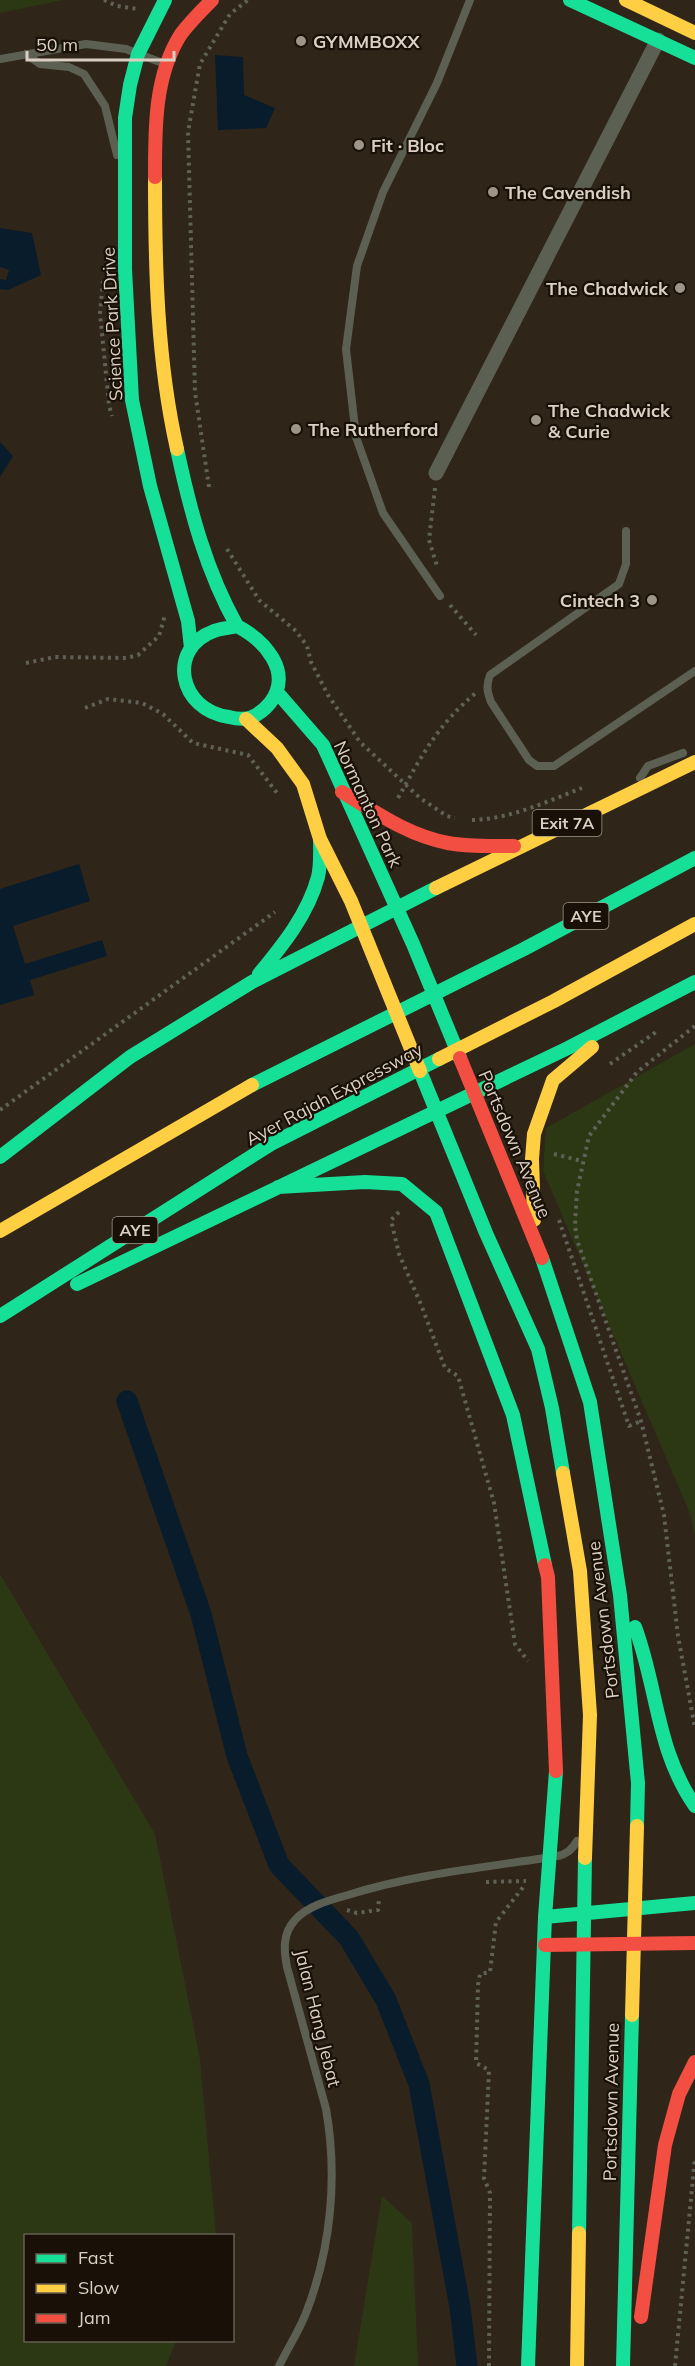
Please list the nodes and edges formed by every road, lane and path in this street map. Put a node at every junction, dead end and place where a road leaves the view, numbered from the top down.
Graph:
1 (104, 0) edge
2 (165, 0) edge
3 (212, 0) edge
4 (248, 0) edge
5 (470, 0) edge
6 (570, 0) edge
7 (626, 0) edge
8 (146, 1) edge
9 (695, 33) edge
10 (658, 40) junction
11 (27, 54) junction
12 (138, 54) junction
13 (695, 58) edge
14 (0, 59) edge
15 (168, 65) junction
16 (126, 177) junction
17 (436, 472) joint
18 (212, 497) dead end
19 (626, 531) dead end
20 (225, 545) dead end
21 (438, 569) dead end
22 (444, 597) joint
23 (237, 626) junction
24 (476, 635) dead end
25 (191, 648) junction
26 (138, 655) dead end
27 (26, 663) dead end
28 (695, 671) edge
29 (486, 684) junction
30 (277, 692) junction
31 (85, 708) dead end
32 (246, 719) junction
33 (695, 748) edge
34 (695, 762) edge
35 (406, 784) junction
36 (593, 784) dead end
37 (342, 792) junction
38 (629, 794) junction
39 (282, 798) dead end
40 (387, 818) junction
41 (320, 839) junction
42 (519, 846) junction
43 (695, 858) edge
44 (281, 903) dead end
45 (399, 912) junction
46 (695, 924) edge
47 (363, 932) junction
48 (252, 982) junction
49 (695, 982) edge
50 (616, 1025) junction
51 (695, 1026) edge
52 (657, 1031) dead end
53 (609, 1065) dead end
54 (473, 1093) junction
55 (1, 1110) edge
56 (437, 1111) junction
57 (0, 1157) edge
58 (402, 1184) junction
59 (278, 1187) junction
60 (434, 1194) dead end
61 (406, 1204) dead end
62 (555, 1210) dead end
63 (461, 1212) dead end
64 (0, 1231) edge
65 (486, 1233) junction
66 (534, 1235) junction
67 (0, 1318) edge
68 (641, 1421) junction
69 (620, 1594) junction
70 (515, 1644) dead end
71 (695, 1728) edge
72 (695, 1806) edge
73 (586, 1819) junction
74 (569, 1859) junction
75 (481, 1882) dead end
76 (586, 1888) junction
77 (382, 1896) dead end
78 (327, 1902) junction
79 (695, 1903) edge
80 (545, 1917) junction
81 (695, 1943) edge
82 (544, 1945) junction
83 (695, 2062) edge
84 (695, 2157) edge
85 (640, 2332) dead end
86 (279, 2366) edge
87 (489, 2366) edge
88 (528, 2366) edge
89 (577, 2366) edge
90 (623, 2366) edge
91 (675, 2366) edge

1 - 8 path
2 - 12 main road, Science Park Drive
3 - 15 main road
4 - 18 path
5 - 22 lane
6 - 10 main road
7 - 9 main road
10 - 13 main road
10 - 17 street
11 - 12 lane
11 - 14 lane
11 - 16 lane
12 - 15 lane
12 - 16 main road, Science Park Drive
15 - 23 main road
16 - 25 main road, Science Park Drive
17 - 21 path
19 - 29 lane
20 - 35 path
22 - 24 path
23 - 25 main road
23 - 30 main road
25 - 32 main road
26 - 27 path
28 - 29 lane
29 - 35 path
30 - 32 main road
30 - 37 main road, Normanton Park
31 - 39 path
32 - 41 main road
33 - 38 lane
34 - 38 main road, Exit 7A
35 - 36 path
35 - 40 path
37 - 40 main road
37 - 45 main road, Normanton Park
38 - 42 main road, Exit 7A
40 - 42 main road
41 - 47 main road
41 - 48 main road
42 - 45 main road, Exit 7A
43 - 64 main road, AYE
44 - 55 path
45 - 47 main road
45 - 54 main road, Portsdown Avenue
46 - 67 main road, Ayer Rajah Expressway / AYE
47 - 48 main road
47 - 56 main road, Portsdown Avenue
48 - 57 main road
49 - 50 main road
50 - 54 main road
50 - 66 main road
51 - 68 path
52 - 53 path
54 - 56 main road
54 - 66 main road, Portsdown Avenue
56 - 59 main road
56 - 65 main road, Portsdown Avenue
58 - 59 main road
58 - 60 main road
58 - 80 main road
59 - 67 main road
61 - 70 path
62 - 68 path
63 - 65 main road
65 - 73 main road, Portsdown Avenue
66 - 69 main road, Portsdown Avenue
68 - 71 path
69 - 72 main road
69 - 90 main road, Portsdown Avenue
73 - 74 lane
73 - 76 main road, Portsdown Avenue
74 - 76 lane
74 - 78 lane, Jalan Hang Jebat
75 - 87 path
76 - 89 main road, Portsdown Avenue
77 - 78 path
78 - 86 lane, Jalan Hang Jebat
79 - 80 main road
80 - 82 main road
81 - 82 main road
82 - 88 main road
83 - 85 main road
84 - 91 path

